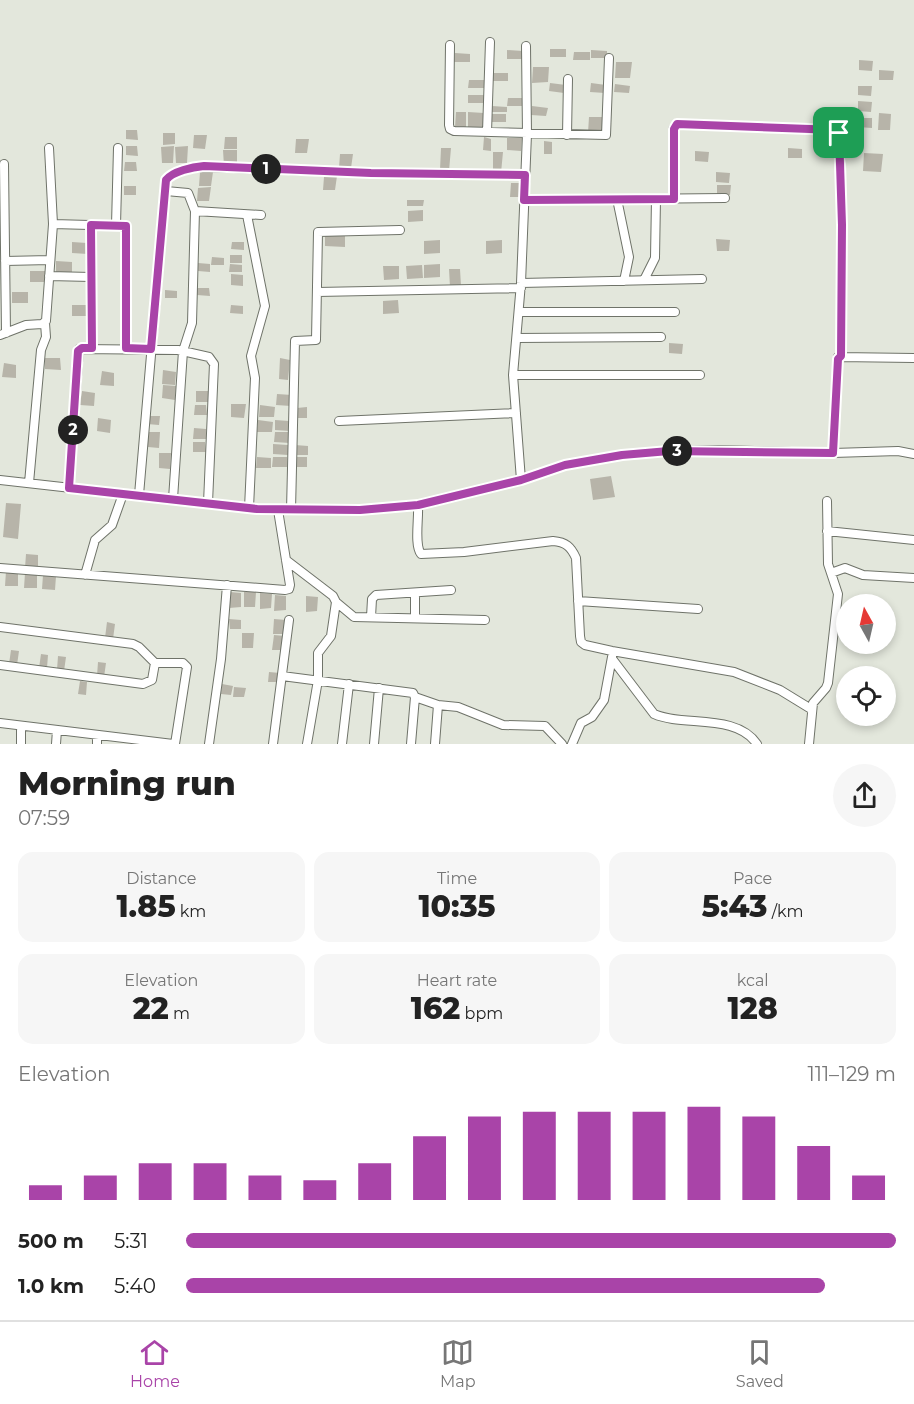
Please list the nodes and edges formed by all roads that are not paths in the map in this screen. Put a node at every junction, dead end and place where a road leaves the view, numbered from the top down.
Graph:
1 (490, 42) dead end
2 (450, 45) dead end
3 (526, 46) dead end
4 (609, 58) dead end
5 (568, 79) dead end
6 (487, 132) junction
7 (527, 134) junction
8 (567, 135) junction
9 (118, 147) dead end
10 (49, 148) dead end
11 (4, 164) dead end
12 (525, 175) junction
13 (165, 191) junction
14 (725, 198) dead end
15 (617, 199) junction
16 (656, 199) junction
17 (674, 199) junction
18 (524, 200) junction
19 (195, 211) junction
20 (247, 215) junction
21 (261, 215) dead end
22 (52, 224) junction
23 (91, 225) junction
24 (116, 225) junction
25 (400, 230) dead end
26 (50, 260) junction
27 (5, 261) junction
28 (49, 276) junction
29 (91, 277) junction
30 (702, 279) dead end
31 (644, 280) junction
32 (624, 281) junction
33 (521, 285) junction
34 (317, 292) junction
35 (519, 312) junction
36 (675, 312) dead end
37 (45, 323) junction
38 (3, 334) edge
39 (661, 337) dead end
40 (517, 338) junction
41 (92, 348) junction
42 (126, 348) junction
43 (151, 349) junction
44 (183, 351) junction
45 (841, 356) junction
46 (914, 358) edge
47 (513, 375) junction
48 (700, 375) dead end
49 (516, 413) junction
50 (339, 421) dead end
51 (833, 453) junction
52 (914, 454) edge
53 (0, 480) edge
54 (521, 480) junction
55 (28, 483) junction
56 (69, 488) junction
57 (123, 494) junction
58 (139, 495) junction
59 (173, 499) junction
60 (827, 501) dead end
61 (208, 503) junction
62 (418, 505) junction
63 (249, 508) junction
64 (278, 510) junction
65 (291, 510) junction
66 (827, 531) junction
67 (914, 540) edge
68 (286, 560) junction
69 (0, 568) edge
70 (831, 573) junction
71 (85, 575) junction
72 (914, 578) edge
73 (227, 585) junction
74 (451, 590) dead end
75 (415, 593) junction
76 (578, 601) junction
77 (336, 602) junction
78 (698, 609) dead end
79 (371, 617) junction
80 (415, 618) junction
81 (289, 620) dead end
82 (485, 620) dead end
83 (0, 627) edge
84 (612, 656) junction
85 (155, 663) junction
86 (0, 665) edge
87 (282, 676) junction
88 (318, 680) junction
89 (349, 684) junction
90 (379, 688) junction
91 (415, 697) junction
92 (438, 705) junction
93 (812, 709) junction
94 (0, 723) edge
95 (21, 726) junction
96 (57, 730) junction
97 (97, 735) junction
98 (21, 744) edge
99 (56, 744) edge
100 (97, 744) edge
101 (174, 744) edge
102 (209, 744) edge
103 (273, 744) edge
104 (307, 744) edge
105 (342, 744) edge
106 (374, 744) edge
107 (411, 744) edge
108 (435, 744) edge
109 (562, 744) edge
110 (572, 744) edge
111 (757, 744) edge
112 (808, 744) edge

1 - 6 street
2 - 6 street
3 - 7 street
4 - 8 street
5 - 8 street
6 - 7 street
7 - 8 street
7 - 12 street
9 - 24 street
10 - 22 street
11 - 27 street
12 - 13 street
12 - 18 street
13 - 19 street
13 - 43 street
14 - 17 street
15 - 16 street
15 - 18 street
15 - 32 street
16 - 17 street
16 - 31 street
17 - 45 street
18 - 33 street
19 - 20 street
19 - 44 street
20 - 21 street
20 - 63 street
22 - 23 street
22 - 26 street
23 - 24 street
23 - 29 street
24 - 42 street
25 - 34 street
26 - 27 street
26 - 28 street
27 - 38 street
28 - 29 street
28 - 37 street
29 - 41 street
30 - 31 street
31 - 32 street
32 - 33 street
33 - 34 street
33 - 35 street
34 - 65 street
35 - 36 street
35 - 40 street
37 - 38 street
37 - 55 street
39 - 40 street
40 - 47 street
41 - 42 street
41 - 56 street
42 - 43 street
43 - 44 street
43 - 58 street
44 - 59 street
44 - 61 street
45 - 46 street
45 - 51 street
47 - 48 street
47 - 49 street
49 - 50 street
49 - 54 street
51 - 52 street
51 - 54 street
53 - 55 street
54 - 62 street
55 - 56 street
56 - 57 street
57 - 58 street
57 - 71 street
58 - 59 street
59 - 61 street
60 - 66 street
61 - 63 street
62 - 65 street
62 - 76 street
63 - 64 street
64 - 65 street
64 - 68 street
66 - 67 street
66 - 70 street
68 - 73 street
68 - 77 street
69 - 71 street
70 - 72 street
70 - 93 street
71 - 73 street
73 - 102 street
74 - 75 street
75 - 79 street
75 - 80 street
76 - 78 street
76 - 84 street
77 - 79 street
77 - 88 street
79 - 80 street
80 - 82 street
81 - 87 street
83 - 85 street
84 - 93 street
84 - 110 street
84 - 111 street
85 - 86 street
85 - 101 street
87 - 88 street
87 - 103 street
88 - 89 street
88 - 104 street
89 - 90 street
89 - 105 street
90 - 91 street
90 - 106 street
91 - 92 street
91 - 107 street
92 - 108 street
92 - 109 street
93 - 112 street
94 - 95 street
95 - 96 street
95 - 98 street
96 - 97 street
96 - 99 street
97 - 100 street
97 - 101 street

